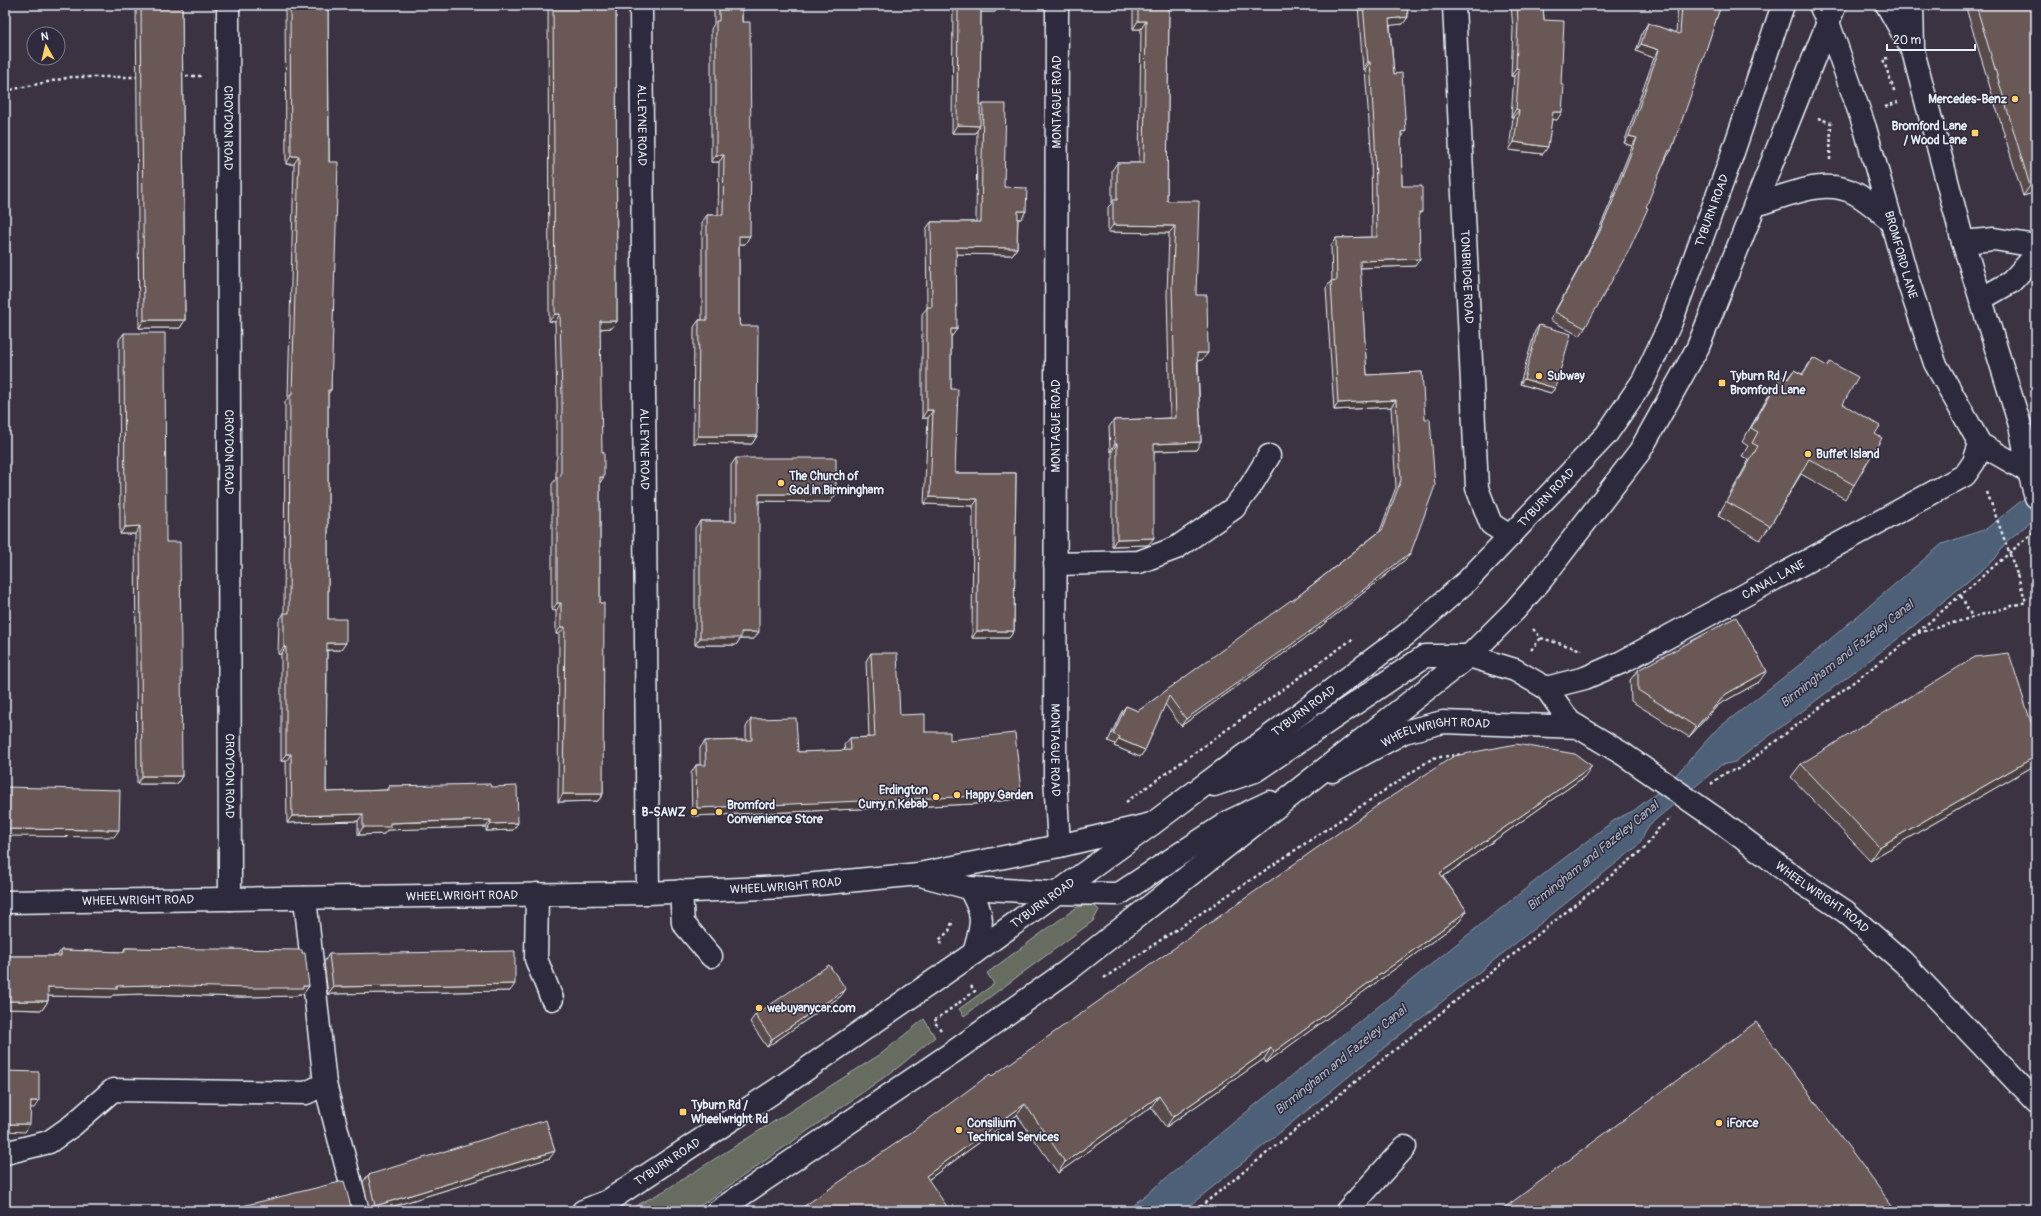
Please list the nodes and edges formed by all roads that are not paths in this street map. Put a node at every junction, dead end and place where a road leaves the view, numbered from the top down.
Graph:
1 (228, 5) edge
2 (641, 5) edge
3 (1057, 5) edge
4 (1454, 5) edge
5 (1783, 5) edge
6 (1887, 5) edge
7 (1912, 5) edge
8 (1828, 11) edge
9 (1913, 51) junction
10 (1755, 205) junction
11 (1893, 222) junction
12 (1963, 242) junction
13 (2036, 246) edge
14 (2036, 255) edge
15 (1980, 299) junction
16 (1980, 444) junction
17 (1269, 456) dead end
18 (2029, 472) junction
19 (2036, 497) edge
20 (1510, 536) junction
21 (1055, 564) junction
22 (1469, 656) junction
23 (1546, 688) junction
24 (1578, 727) junction
25 (1305, 785) junction
26 (1192, 793) junction
27 (1152, 824) junction
28 (1059, 846) junction
29 (919, 874) junction
30 (968, 888) junction
31 (681, 891) junction
32 (648, 892) junction
33 (1056, 893) junction
34 (537, 894) junction
35 (305, 898) junction
36 (230, 899) junction
37 (5, 902) edge
38 (974, 953) junction
39 (711, 956) dead end
40 (552, 999) dead end
41 (325, 1084) junction
42 (2036, 1102) edge
43 (1406, 1147) dead end
44 (5, 1153) edge
45 (358, 1211) edge
46 (583, 1211) edge
47 (718, 1211) edge
48 (1347, 1211) edge

1 - 36 main road, CROYDON ROAD
2 - 32 main road, ALLEYNE ROAD
3 - 21 main road, MONTAGUE ROAD
4 - 20 main road, TONBRIDGE ROAD
5 - 20 main road, TYBURN ROAD
6 - 9 main road
7 - 9 main road
8 - 10 main road
8 - 11 main road, BROMFORD LANE
9 - 12 main road
10 - 11 main road
10 - 22 main road
11 - 16 main road, BROMFORD LANE
12 - 13 main road
12 - 15 main road
14 - 15 main road
15 - 18 main road
16 - 18 main road
16 - 23 main road, CANAL LANE
17 - 21 main road
18 - 19 main road
20 - 26 main road, TYBURN ROAD
21 - 28 main road, MONTAGUE ROAD
22 - 23 main road, WHEELWRIGHT ROAD
22 - 25 main road
22 - 26 main road, WHEELWRIGHT ROAD
23 - 24 main road, WHEELWRIGHT ROAD
24 - 25 main road, WHEELWRIGHT ROAD
24 - 42 main road, WHEELWRIGHT ROAD, bridge
25 - 33 main road, WHEELWRIGHT ROAD
25 - 47 main road
26 - 27 main road, TYBURN ROAD
27 - 28 main road, WHEELWRIGHT ROAD
27 - 33 main road, TYBURN ROAD
28 - 29 main road, WHEELWRIGHT ROAD
29 - 30 main road, WHEELWRIGHT ROAD
29 - 31 main road, WHEELWRIGHT ROAD
30 - 33 main road, WHEELWRIGHT ROAD
30 - 38 main road
31 - 32 main road, WHEELWRIGHT ROAD
31 - 39 main road
32 - 34 main road, WHEELWRIGHT ROAD
33 - 38 main road, TYBURN ROAD
34 - 35 main road, WHEELWRIGHT ROAD
34 - 40 main road
35 - 36 main road, WHEELWRIGHT ROAD
35 - 41 main road
36 - 37 main road, WHEELWRIGHT ROAD
38 - 46 main road, TYBURN ROAD
41 - 44 main road
41 - 45 main road
43 - 48 main road

